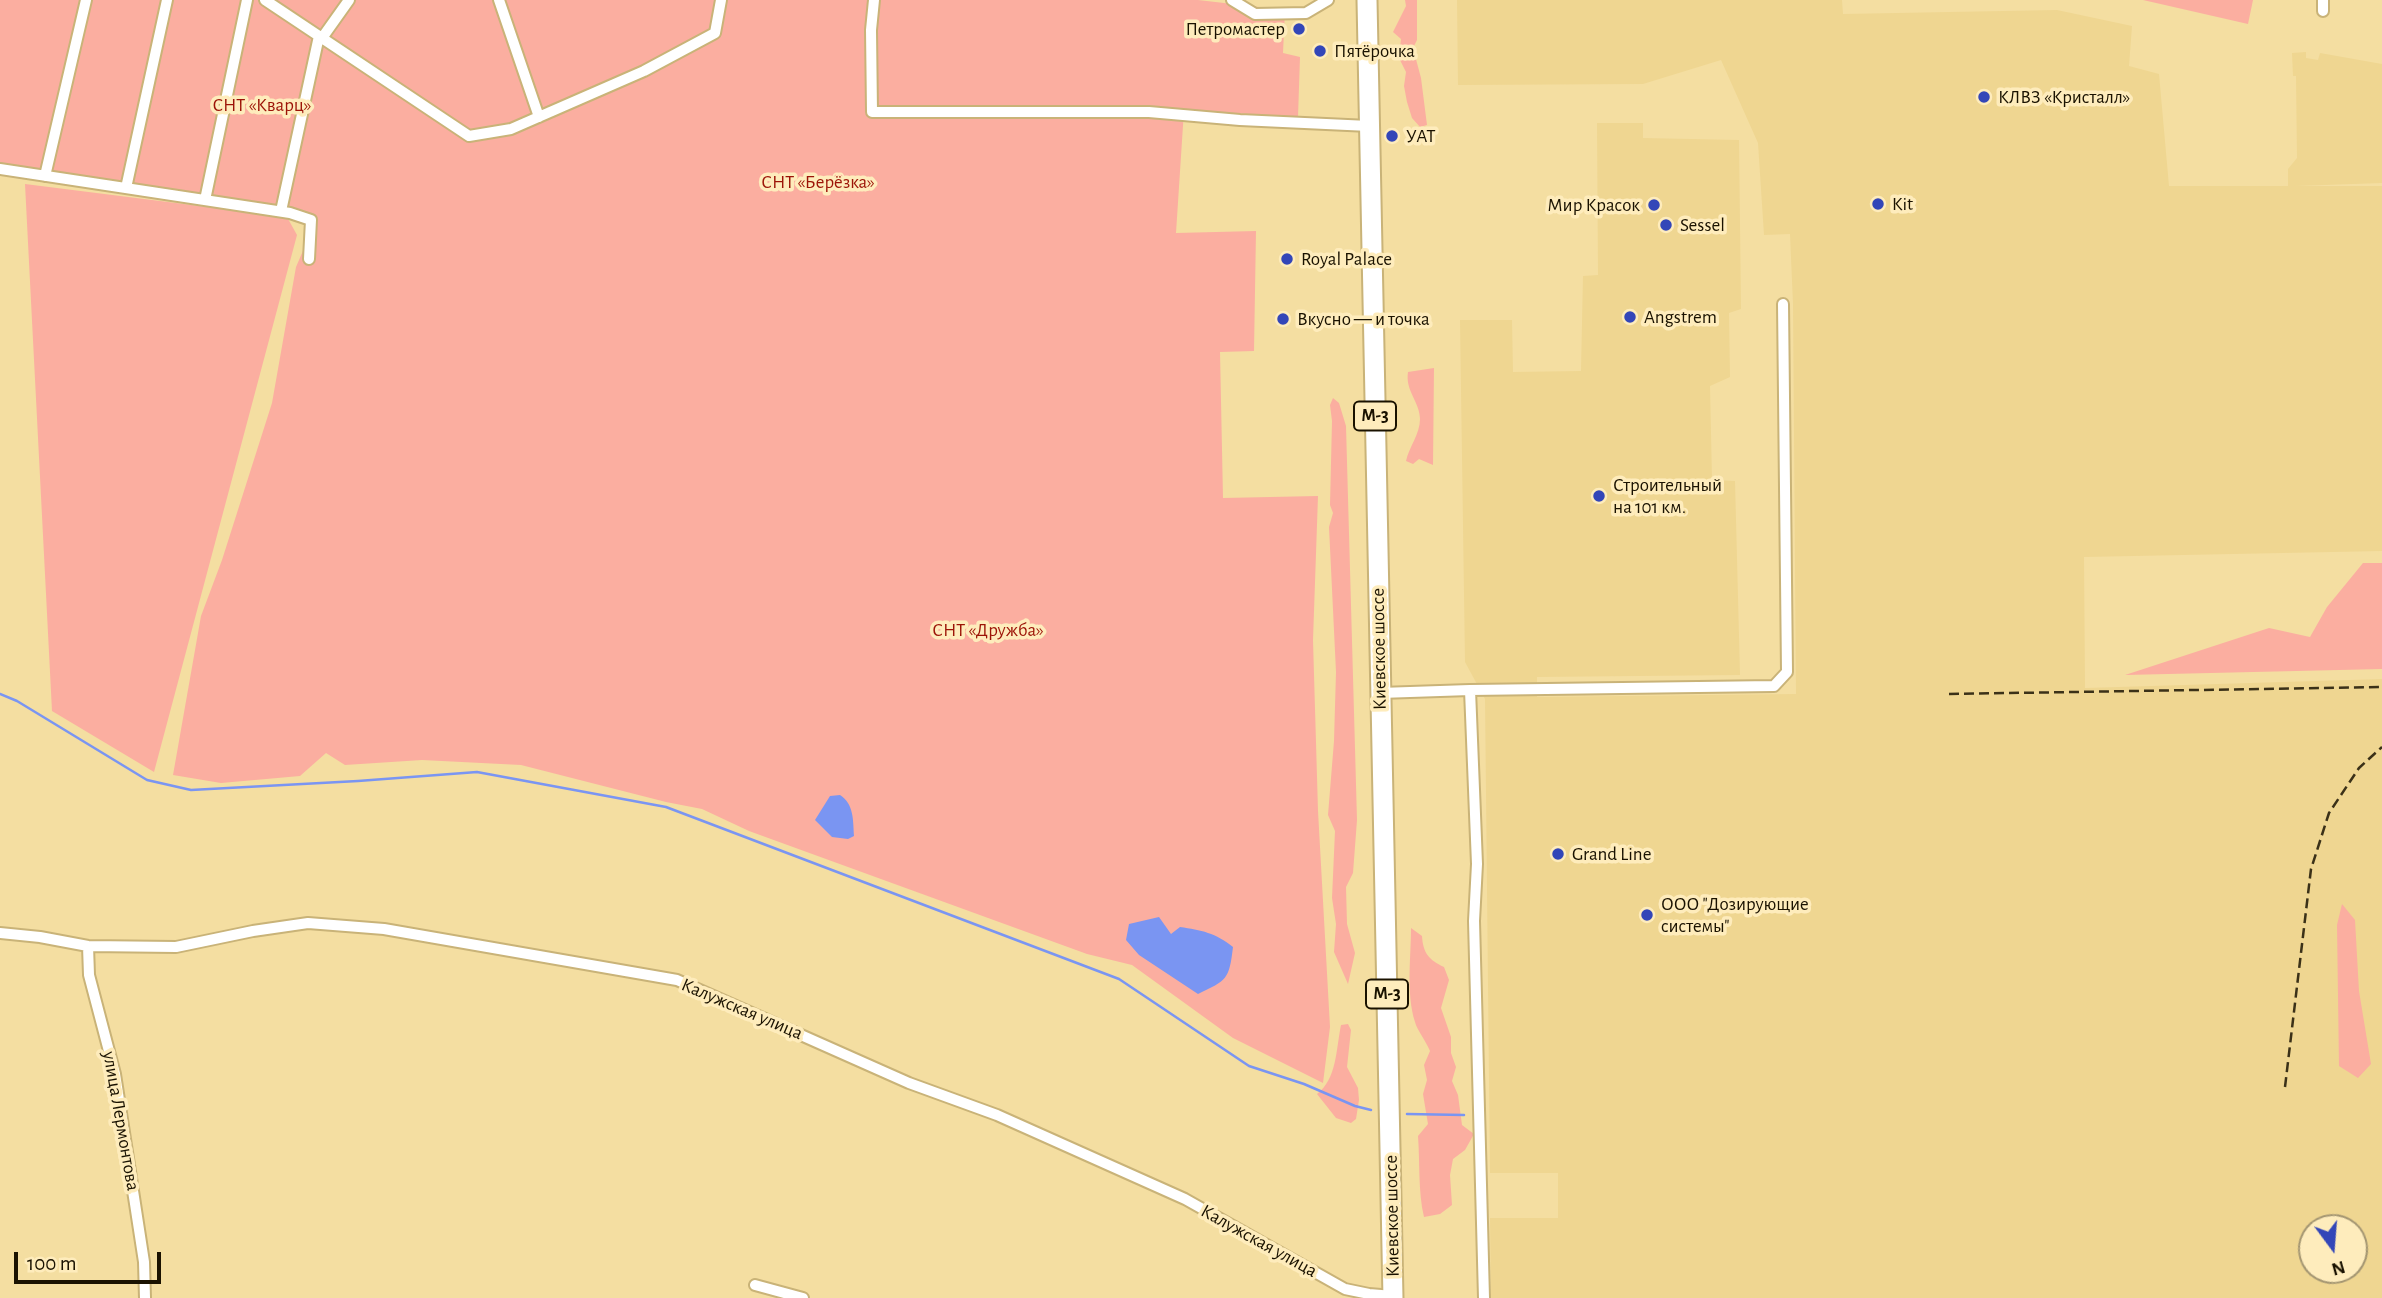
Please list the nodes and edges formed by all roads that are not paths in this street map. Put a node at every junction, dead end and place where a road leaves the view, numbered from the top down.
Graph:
1 (86, 0) edge
2 (167, 0) edge
3 (247, 0) edge
4 (265, 0) edge
5 (349, 0) edge
6 (499, 0) edge
7 (721, 0) edge
8 (874, 0) edge
9 (1232, 0) edge
10 (1328, 0) edge
11 (1367, 0) edge
12 (320, 37) junction
13 (539, 117) junction
14 (1369, 125) junction
15 (0, 169) edge
16 (46, 176) junction
17 (126, 188) junction
18 (205, 200) junction
19 (281, 211) junction
20 (309, 259) dead end
21 (1783, 304) dead end
22 (1470, 691) junction
23 (1380, 693) junction
24 (0, 933) edge
25 (88, 946) junction
26 (755, 1285) dead end
27 (1393, 1297) edge
28 (145, 1298) edge
29 (803, 1298) edge
30 (1484, 1298) edge

1 - 16 street
2 - 17 street
3 - 18 street
4 - 12 street
5 - 12 street
6 - 13 street
7 - 13 street
8 - 14 street
9 - 10 street
11 - 14 highway, Киевское шоссе / М-3
12 - 13 street
12 - 19 street
14 - 23 highway, Киевское шоссе / М-3
15 - 16 street
16 - 17 street
17 - 18 street
18 - 19 street
19 - 20 street
21 - 22 street
22 - 23 street
22 - 30 street
23 - 27 highway, Киевское шоссе / М-3
24 - 25 street, Калужская улица
25 - 27 street, Калужская улица
25 - 28 street, улица Лермонтова
26 - 29 street

